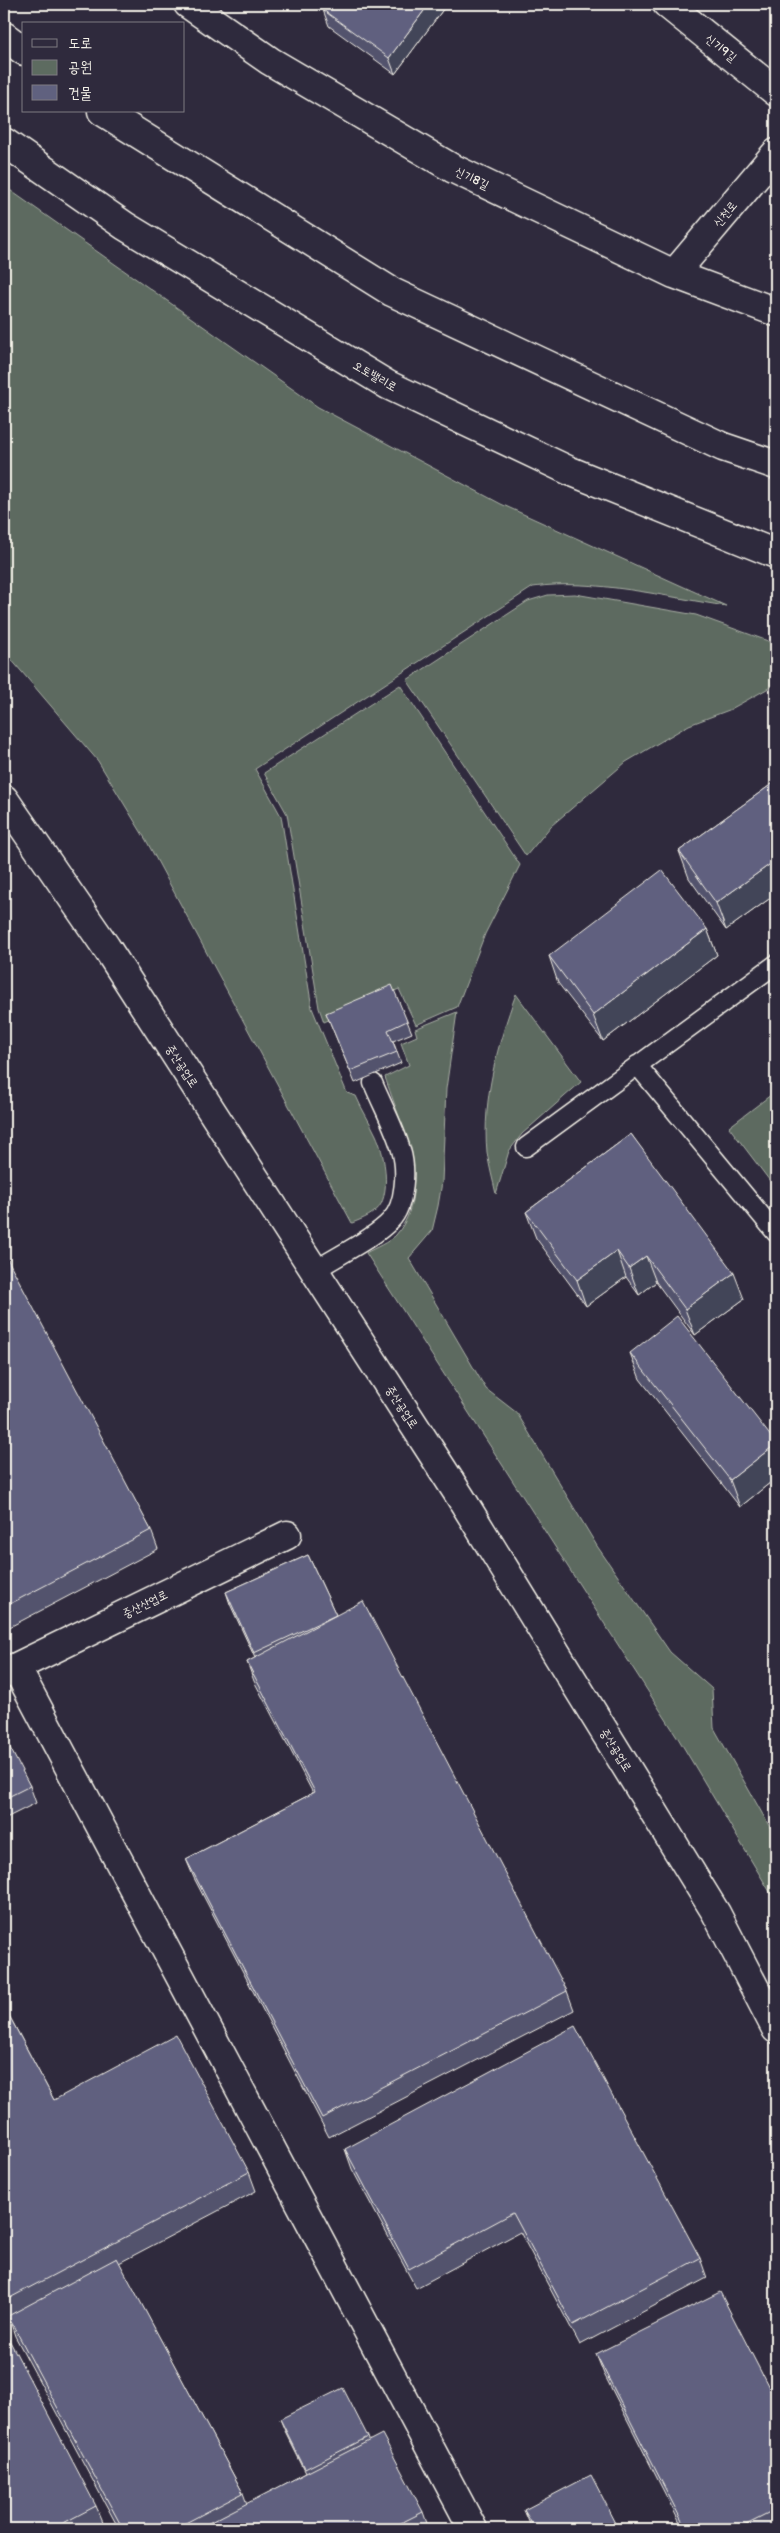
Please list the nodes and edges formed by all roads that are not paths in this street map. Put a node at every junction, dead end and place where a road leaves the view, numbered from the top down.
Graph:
1 (188, 4) edge
2 (667, 4) edge
3 (4, 36) edge
4 (22, 50) edge
5 (776, 92) edge
6 (104, 112) edge
7 (4, 142) edge
8 (776, 153) edge
9 (674, 274) junction
10 (776, 312) edge
11 (723, 448) junction
12 (776, 452) edge
13 (776, 465) edge
14 (776, 554) edge
15 (4, 799) edge
16 (776, 964) edge
17 (637, 1065) junction
18 (373, 1083) dead end
19 (526, 1147) dead end
20 (776, 1233) edge
21 (314, 1271) junction
22 (287, 1535) dead end
23 (10, 1670) edge
24 (776, 2029) edge
25 (473, 2529) edge

1 - 9 main road, 신기8길
2 - 5 main road, 신기9길
3 - 4 main road
6 - 11 main road
7 - 14 main road, 오토밸리로
8 - 9 main road, 신천로
9 - 10 main road, 신기8길
11 - 12 main road
11 - 13 main road
15 - 21 main road, 중산공업로
16 - 17 lane
17 - 19 lane
17 - 20 lane
18 - 21 lane
21 - 24 main road, 중산공업로
22 - 23 main road, 중산산업로
23 - 25 main road

